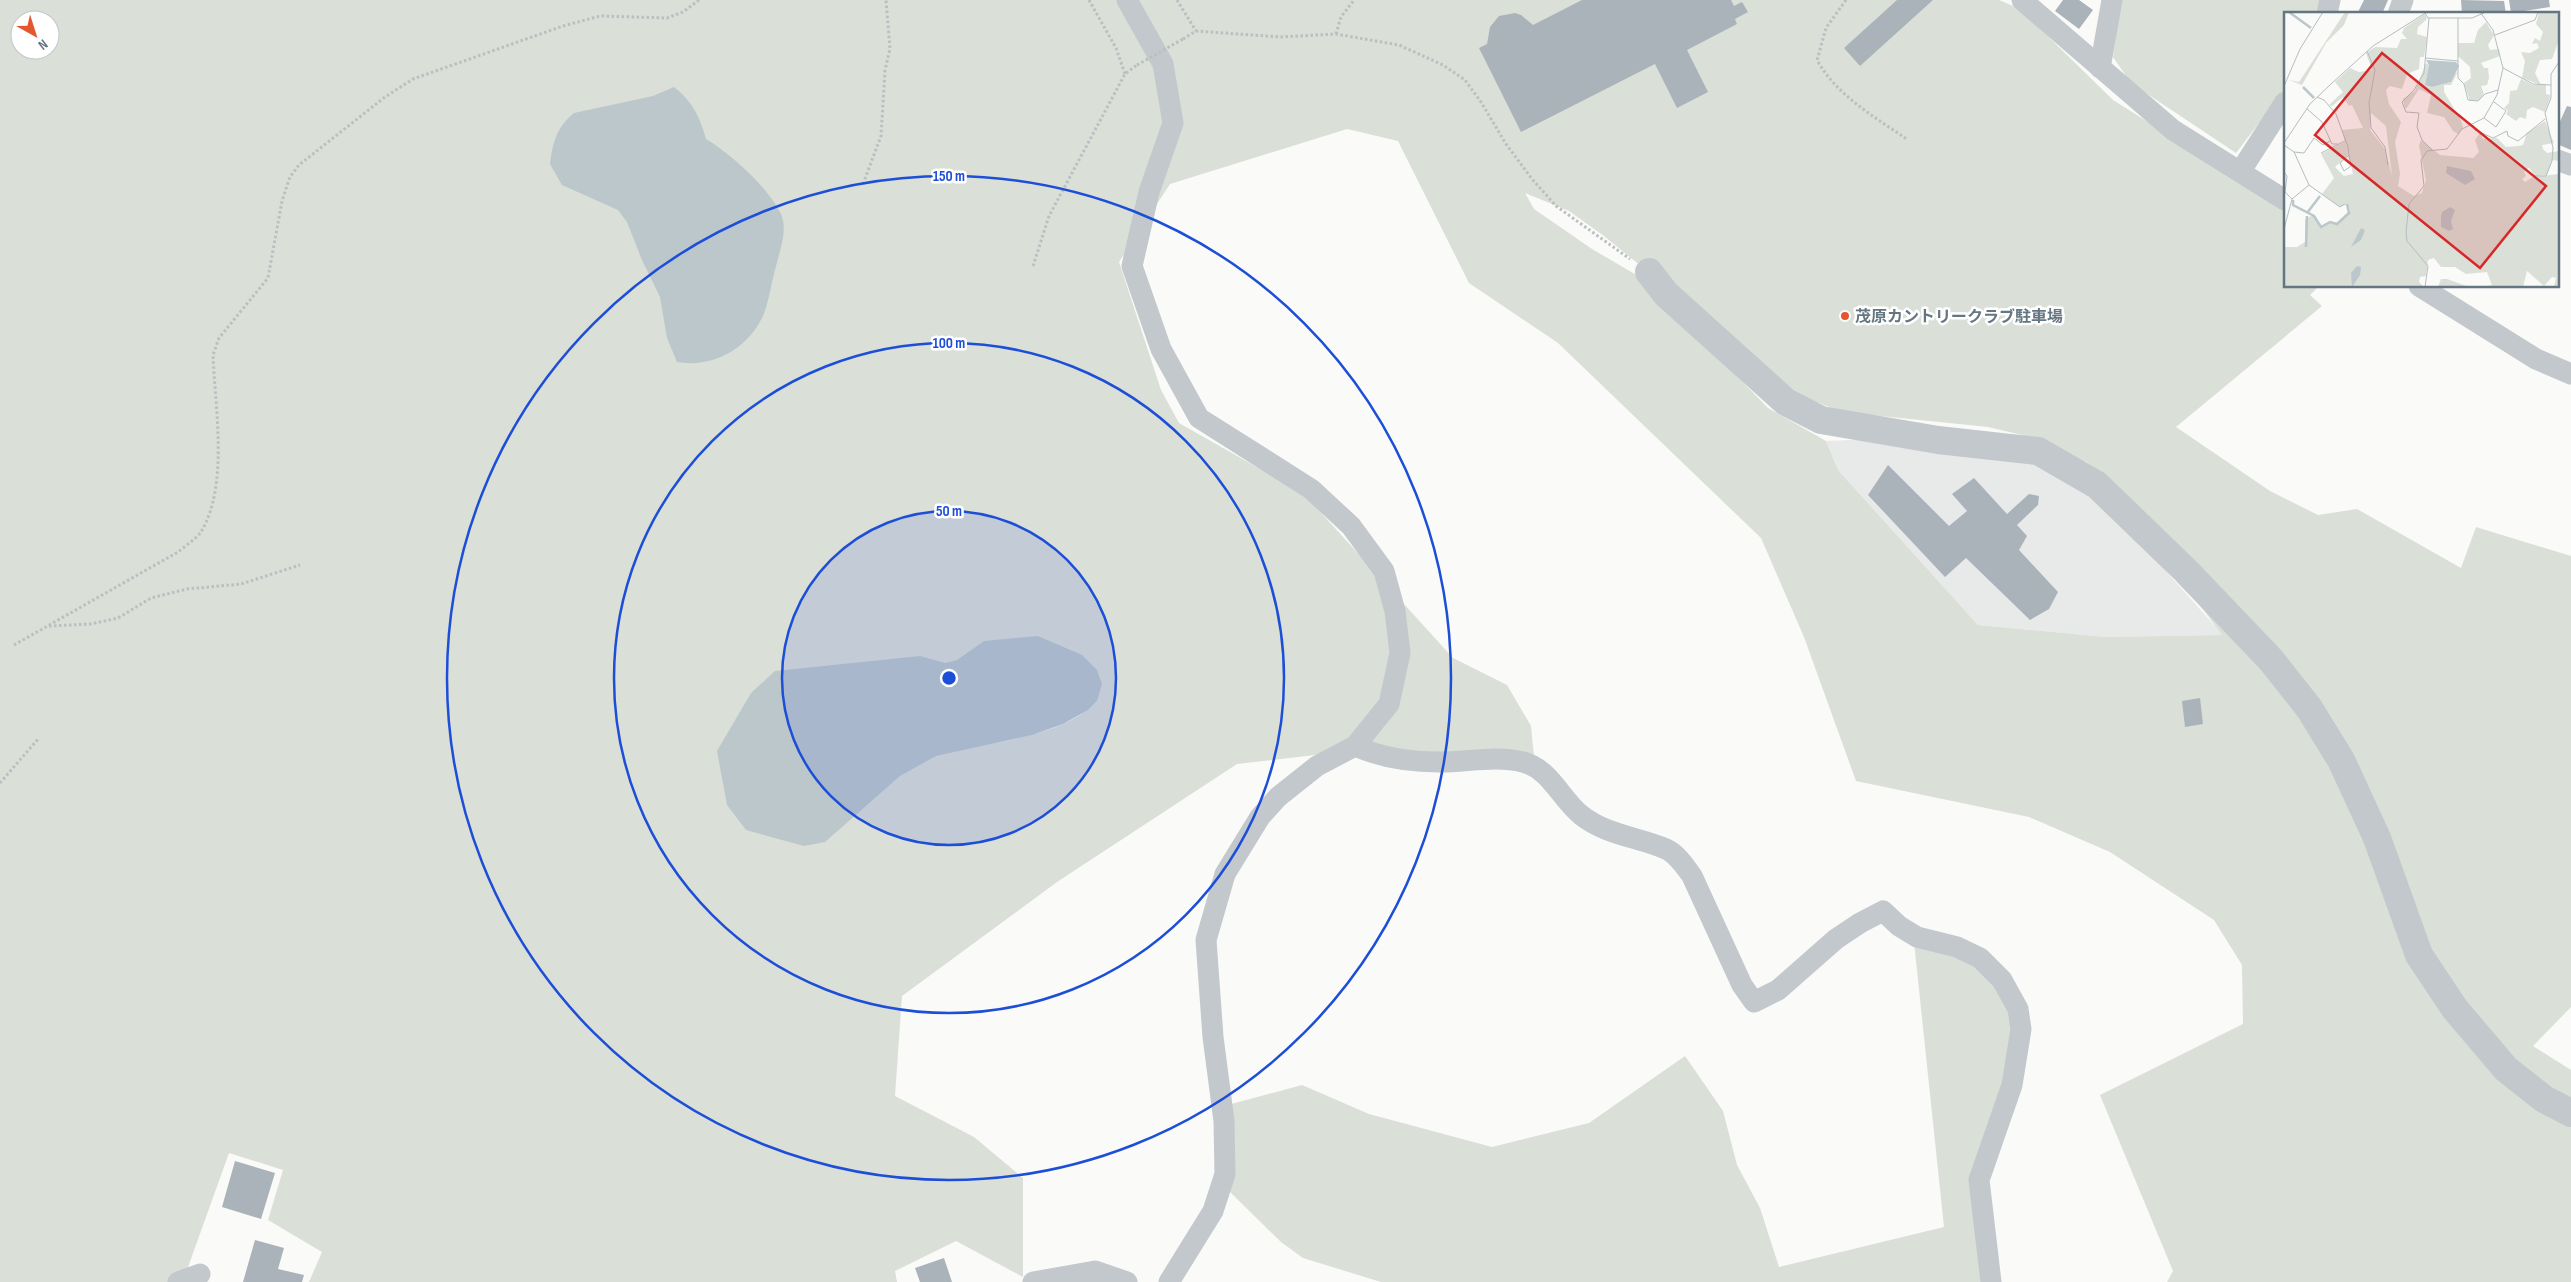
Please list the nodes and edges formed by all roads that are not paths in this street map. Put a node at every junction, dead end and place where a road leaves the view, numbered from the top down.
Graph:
1 (1127, 0) edge
2 (2022, 0) edge
3 (2112, 0) edge
4 (2403, 0) edge
5 (2399, 12) edge
6 (2100, 68) junction
7 (2284, 104) edge
8 (2558, 160) edge
9 (2571, 165) edge
10 (2240, 172) junction
11 (2284, 199) edge
12 (1649, 272) road end
13 (2422, 288) edge
14 (2571, 374) edge
15 (1355, 746) junction
16 (2571, 1113) edge
17 (200, 1274) dead end
18 (178, 1282) edge
19 (1033, 1282) edge
20 (1126, 1282) edge
21 (1169, 1282) edge
22 (1991, 1282) edge

1 - 15 street
2 - 6 street
3 - 6 street
4 - 5 street
6 - 10 street
7 - 10 street
8 - 9 street
10 - 11 street
12 - 16 street
13 - 14 street
15 - 21 street
15 - 22 street
17 - 18 street
19 - 20 street

